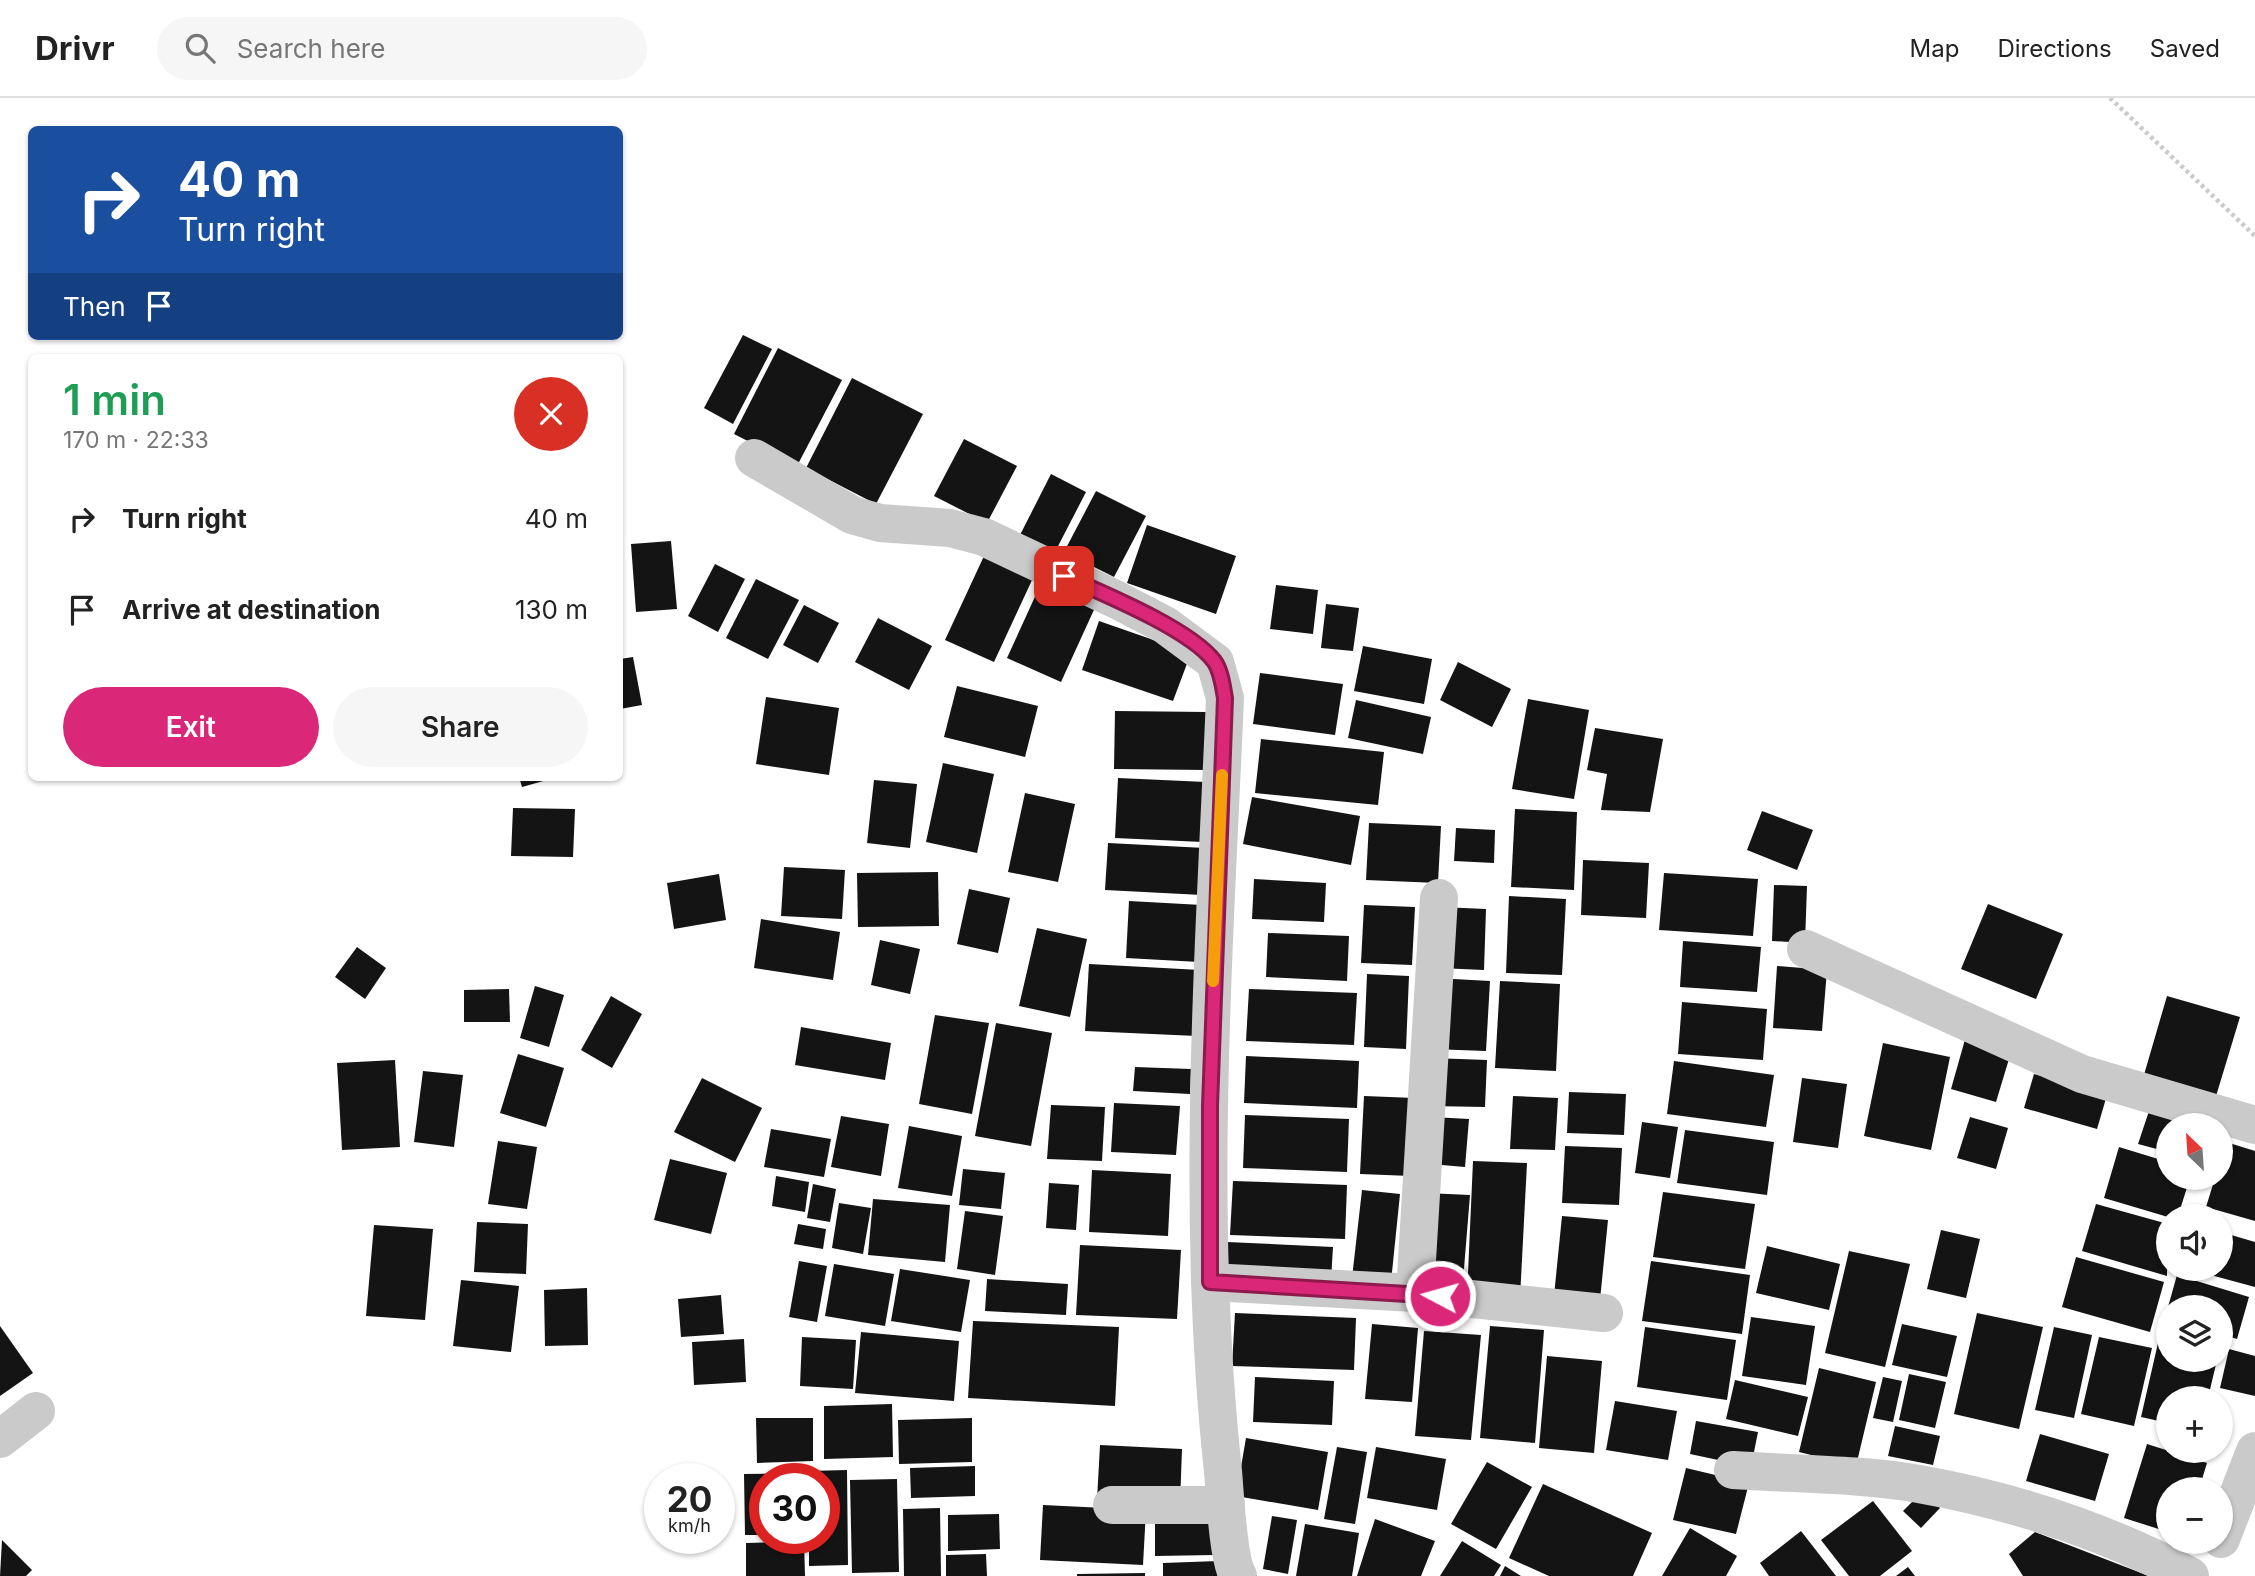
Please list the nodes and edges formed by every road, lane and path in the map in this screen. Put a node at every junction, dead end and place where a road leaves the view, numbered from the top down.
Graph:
1 (2110, 98) edge
2 (2255, 236) edge
3 (754, 458) dead end
4 (1439, 898) dead end
5 (1806, 949) dead end
6 (2255, 1125) edge
7 (1210, 1282) junction
8 (1415, 1293) junction
9 (1604, 1313) dead end
10 (36, 1410) dead end
11 (0, 1439) edge
12 (2255, 1451) edge
13 (1733, 1470) dead end
14 (1112, 1505) dead end
15 (1226, 1505) junction
16 (2233, 1507) edge
17 (2215, 1554) edge
18 (1238, 1576) edge
19 (2190, 1576) edge
20 (2213, 1576) edge

1 - 2 path
3 - 7 street
4 - 8 street
5 - 6 street
7 - 8 street
7 - 15 street
8 - 9 street
10 - 11 street
12 - 16 street
13 - 19 street
14 - 15 street
15 - 18 street
17 - 20 street

